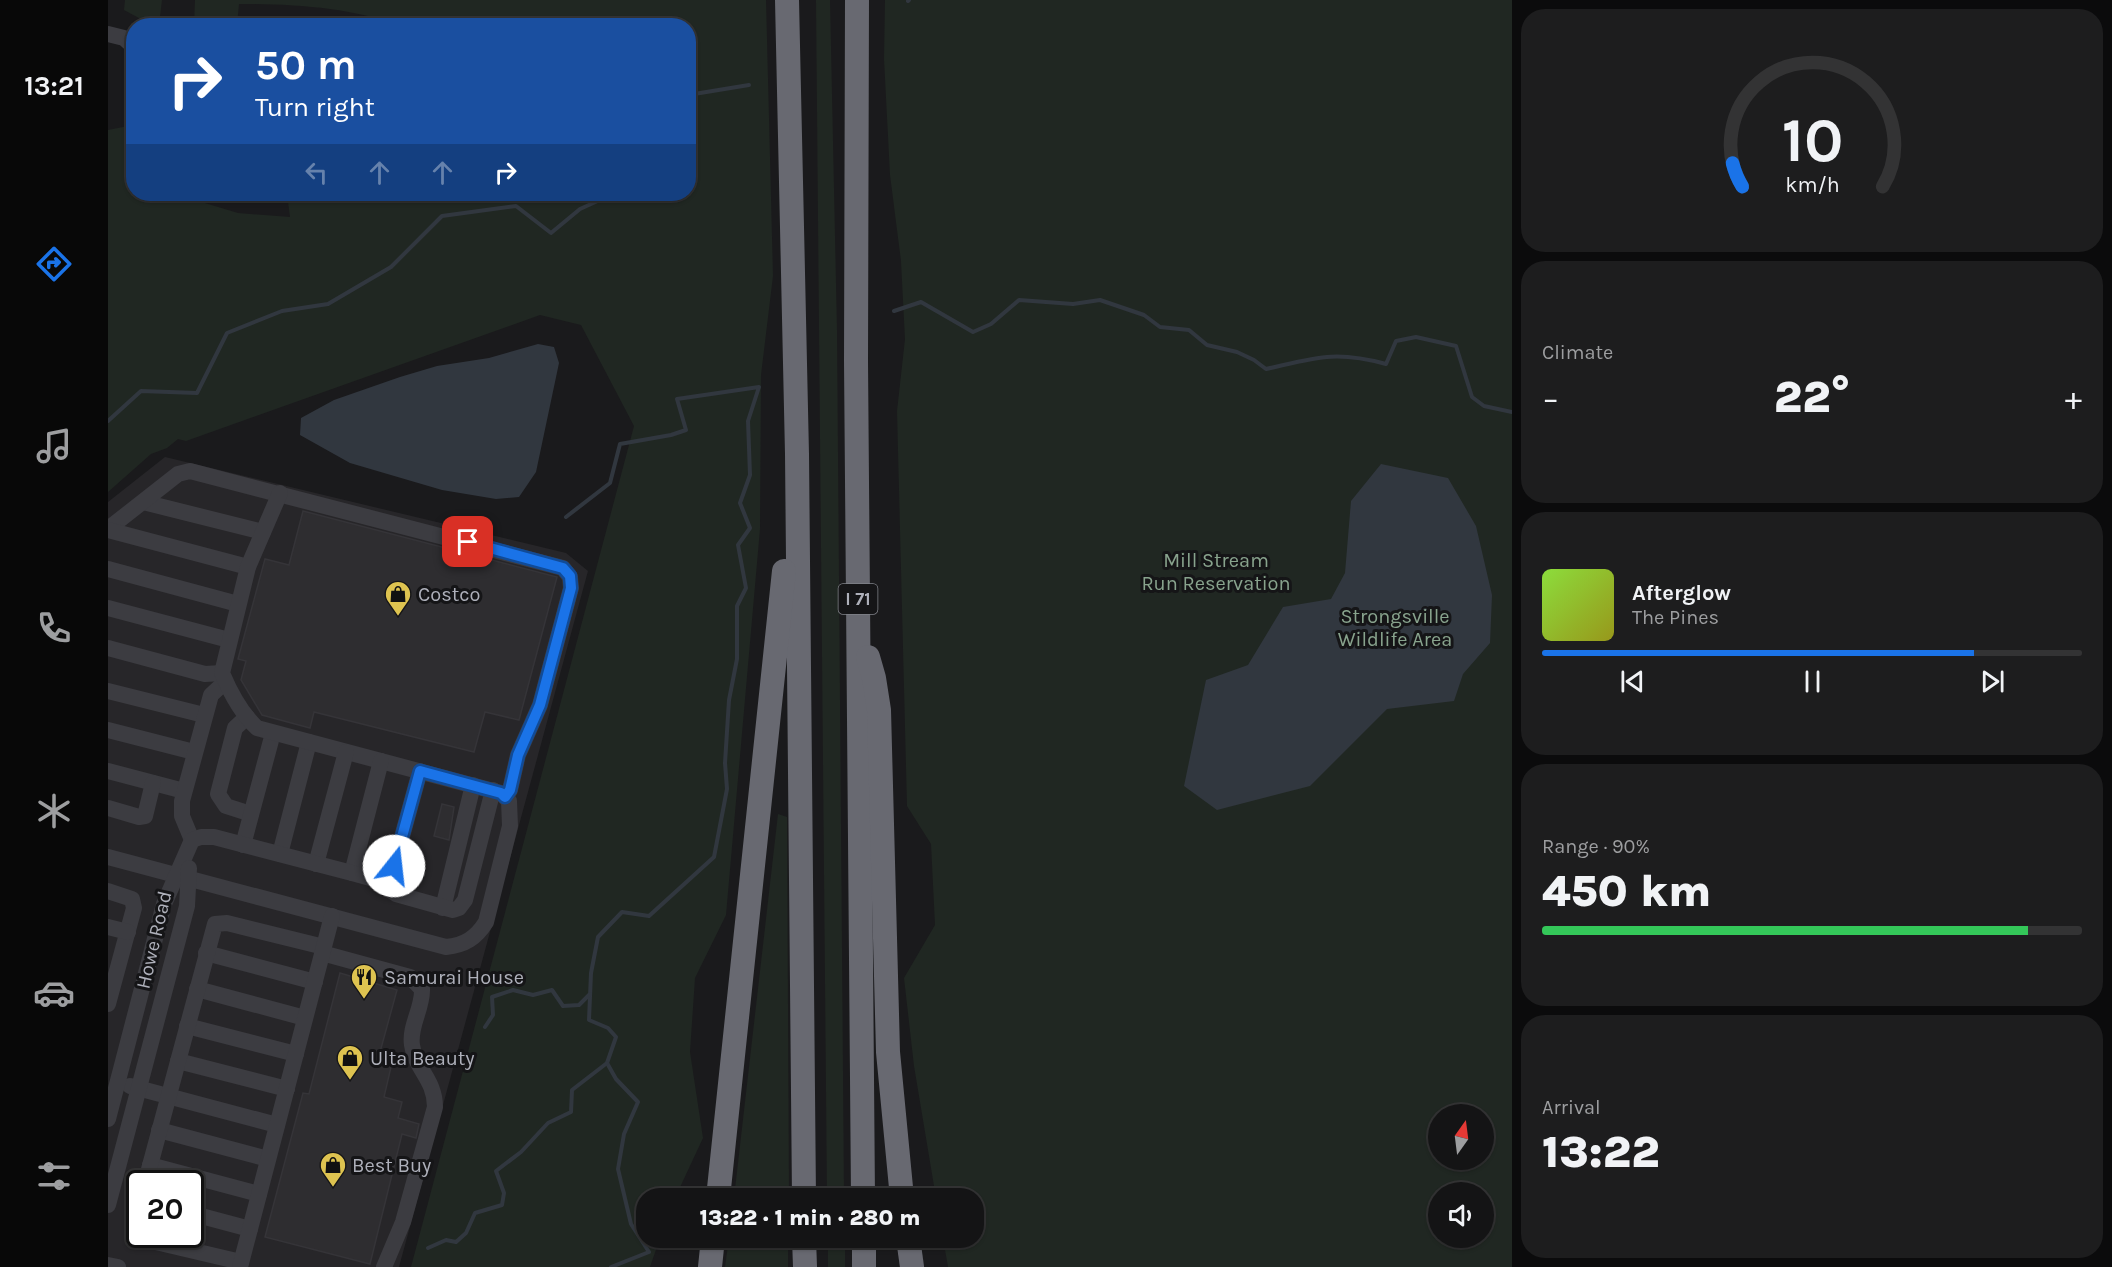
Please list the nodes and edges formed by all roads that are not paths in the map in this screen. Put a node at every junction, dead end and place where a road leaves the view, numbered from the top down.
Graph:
1 (786, 0) edge
2 (857, 0) edge
3 (108, 34) edge
4 (126, 41) edge
5 (797, 454) junction
6 (280, 493) junction
7 (143, 502) junction
8 (108, 530) edge
9 (263, 532) junction
10 (248, 567) junction
11 (108, 569) edge
12 (238, 604) junction
13 (108, 608) edge
14 (858, 625) junction
15 (229, 640) junction
16 (108, 648) edge
17 (224, 677) junction
18 (108, 691) edge
19 (204, 715) junction
20 (247, 717) junction
21 (108, 730) edge
22 (273, 733) junction
23 (309, 742) junction
24 (194, 752) junction
25 (346, 752) junction
26 (381, 761) junction
27 (108, 771) edge
28 (420, 771) junction
29 (153, 783) junction
30 (473, 785) junction
31 (184, 791) junction
32 (499, 794) junction
33 (108, 808) edge
34 (251, 814) junction
35 (191, 845) junction
36 (243, 845) junction
37 (280, 854) junction
38 (108, 857) edge
39 (316, 864) junction
40 (352, 873) junction
41 (183, 877) junction
42 (374, 879) junction
43 (108, 891) edge
44 (443, 908) junction
45 (332, 916) junction
46 (108, 927) edge
47 (128, 932) junction
48 (323, 950) junction
49 (206, 953) junction
50 (113, 967) edge
51 (315, 982) junction
52 (196, 989) junction
53 (108, 1004) edge
54 (305, 1018) junction
55 (187, 1026) junction
56 (296, 1054) junction
57 (178, 1061) junction
58 (113, 1081) edge
59 (139, 1088) junction
60 (287, 1089) junction
61 (169, 1095) junction
62 (108, 1119) edge
63 (277, 1125) junction
64 (159, 1130) junction
65 (268, 1159) junction
66 (150, 1165) junction
67 (149, 1170) edge
68 (719, 1188) edge
69 (804, 1188) edge
70 (863, 1188) edge
71 (901, 1188) edge
72 (259, 1194) junction
73 (108, 1205) edge
74 (204, 1217) edge
75 (250, 1229) junction
76 (177, 1248) edge
77 (712, 1248) edge
78 (804, 1248) edge
79 (864, 1248) edge
80 (909, 1248) edge
81 (108, 1264) edge
82 (240, 1265) edge
83 (118, 1267) edge
84 (384, 1267) edge
85 (710, 1267) edge
86 (805, 1267) edge
87 (864, 1267) edge
88 (912, 1267) edge

1 - 5 highway
2 - 14 highway, I 71
3 - 4 street
5 - 68 highway
5 - 69 highway
6 - 7 street
6 - 9 street
6 - 32 street
7 - 8 street
7 - 9 street
8 - 10 street
9 - 10 street
10 - 12 street
11 - 12 street
12 - 15 street
13 - 15 street
14 - 70 highway, I 71
14 - 71 highway
15 - 17 street
16 - 17 street
17 - 19 street
17 - 20 street
18 - 19 street
19 - 24 street
20 - 22 street
20 - 34 street
21 - 24 street
22 - 23 street
22 - 34 street
23 - 25 street
23 - 37 street
24 - 31 street
25 - 26 street
25 - 39 street
26 - 28 street
26 - 40 street
27 - 29 street
28 - 30 street
28 - 42 street
29 - 31 street
29 - 33 street
30 - 32 street
30 - 44 street
31 - 35 street
32 - 44 street
32 - 45 street
34 - 36 street
35 - 36 street
35 - 41 street, Howe Road
36 - 37 street
37 - 39 street
38 - 41 street
39 - 40 street
40 - 42 street
41 - 45 street
41 - 58 street, Howe Road
41 - 59 street, Howe Road
42 - 44 street
43 - 47 street
45 - 48 street
46 - 47 street
47 - 50 street
48 - 49 street
48 - 51 street
48 - 84 street
49 - 51 street
49 - 52 street
50 - 53 street
51 - 54 street
52 - 54 street
52 - 55 street
54 - 56 street
55 - 56 street
55 - 57 street
56 - 60 street
57 - 60 street
57 - 61 street
58 - 59 street
58 - 62 street, Howe Road
59 - 61 street
59 - 73 street, Howe Road
60 - 63 street
61 - 63 street
61 - 64 street
63 - 65 street
64 - 65 street
64 - 66 street
65 - 72 street
66 - 67 street
66 - 72 street
72 - 75 street
74 - 75 street
75 - 82 street
76 - 82 street
77 - 85 highway
78 - 86 highway
79 - 87 highway
80 - 88 highway
81 - 83 street

